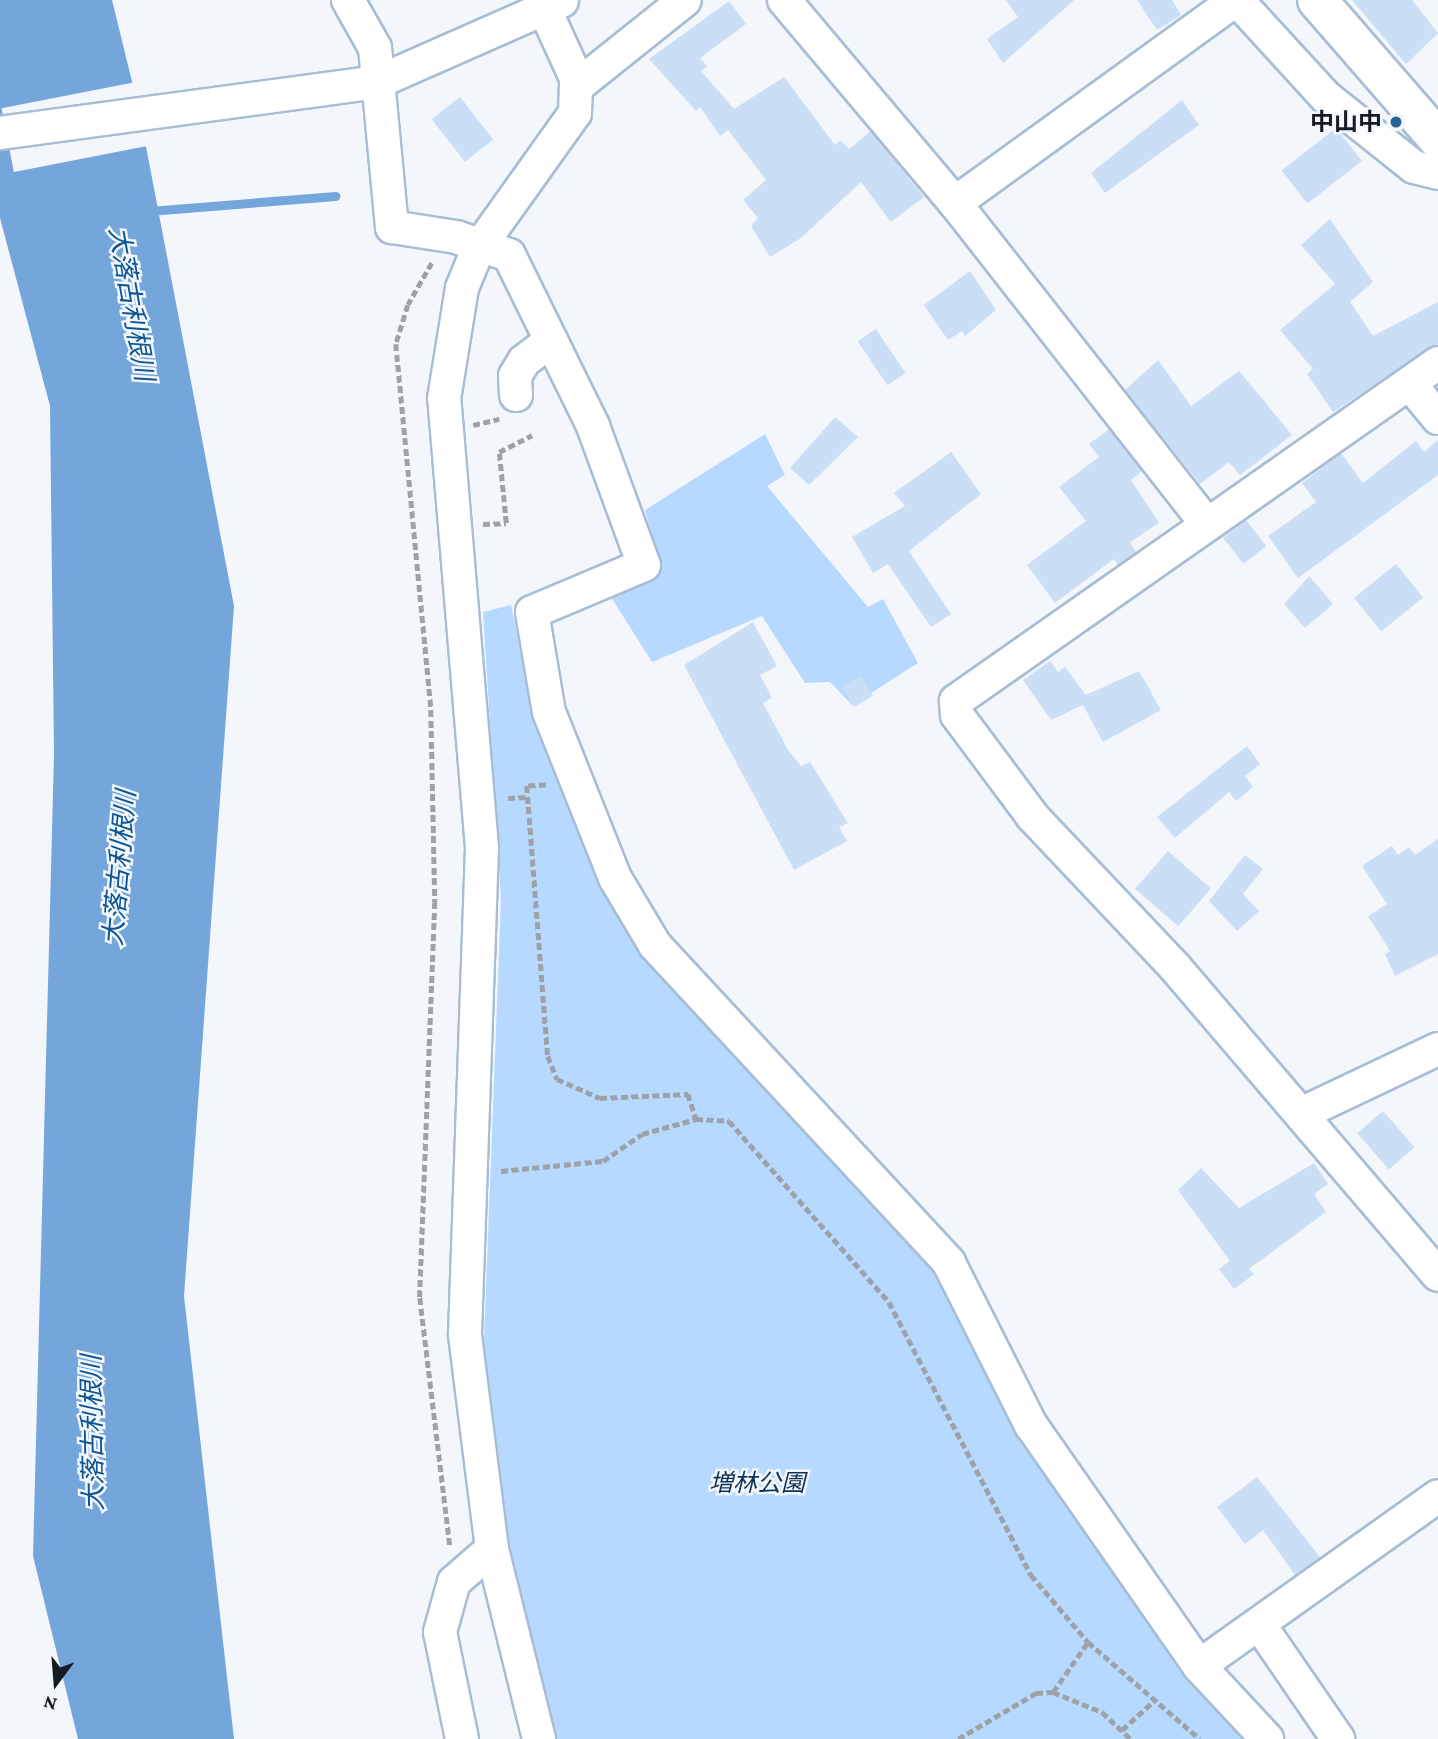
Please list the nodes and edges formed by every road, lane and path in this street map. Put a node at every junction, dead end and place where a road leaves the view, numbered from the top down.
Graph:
1 (348, 0) edge
2 (685, 0) edge
3 (784, 0) edge
4 (1236, 0) edge
5 (1317, 0) edge
6 (554, 5) edge
7 (378, 82) junction
8 (576, 87) junction
9 (0, 134) edge
10 (1438, 139) edge
11 (1438, 173) edge
12 (955, 203) junction
13 (467, 243) junction
14 (551, 341) junction
15 (1438, 363) edge
16 (1410, 384) junction
17 (514, 405) joint
18 (1438, 418) edge
19 (464, 426) junction
20 (533, 435) dead end
21 (480, 512) dead end
22 (1206, 523) junction
23 (575, 785) junction
24 (1438, 1049) edge
25 (1303, 1113) junction
26 (696, 1119) junction
27 (472, 1171) junction
28 (1438, 1275) edge
29 (1438, 1496) edge
30 (492, 1549) junction
31 (454, 1583) junction
32 (1259, 1624) junction
33 (1088, 1642) junction
34 (1199, 1666) junction
35 (1053, 1692) junction
36 (1156, 1699) junction
37 (1122, 1730) junction
38 (462, 1739) edge
39 (539, 1739) edge
40 (958, 1739) edge
41 (1131, 1739) edge
42 (1200, 1739) edge
43 (1267, 1739) edge
44 (1338, 1739) edge

1 - 7 street
2 - 8 street
3 - 12 street
4 - 11 street
4 - 12 street
5 - 10 main road
6 - 7 street
6 - 8 street
7 - 9 street
7 - 13 street
8 - 13 street
12 - 22 street
13 - 14 street
13 - 19 street
13 - 31 path
14 - 17 street
14 - 23 street
15 - 16 street
16 - 18 street
16 - 22 street
17 - 19 path
19 - 27 street
20 - 21 path
22 - 25 street
23 - 26 path
23 - 34 street
24 - 25 street
25 - 28 street
26 - 27 path
26 - 33 path
27 - 30 street
29 - 32 street
30 - 31 street
30 - 39 street
31 - 38 street
32 - 34 street
32 - 44 street
33 - 35 path
33 - 36 path
34 - 43 street
35 - 37 path
35 - 40 path
36 - 37 path
36 - 42 path
37 - 41 path

